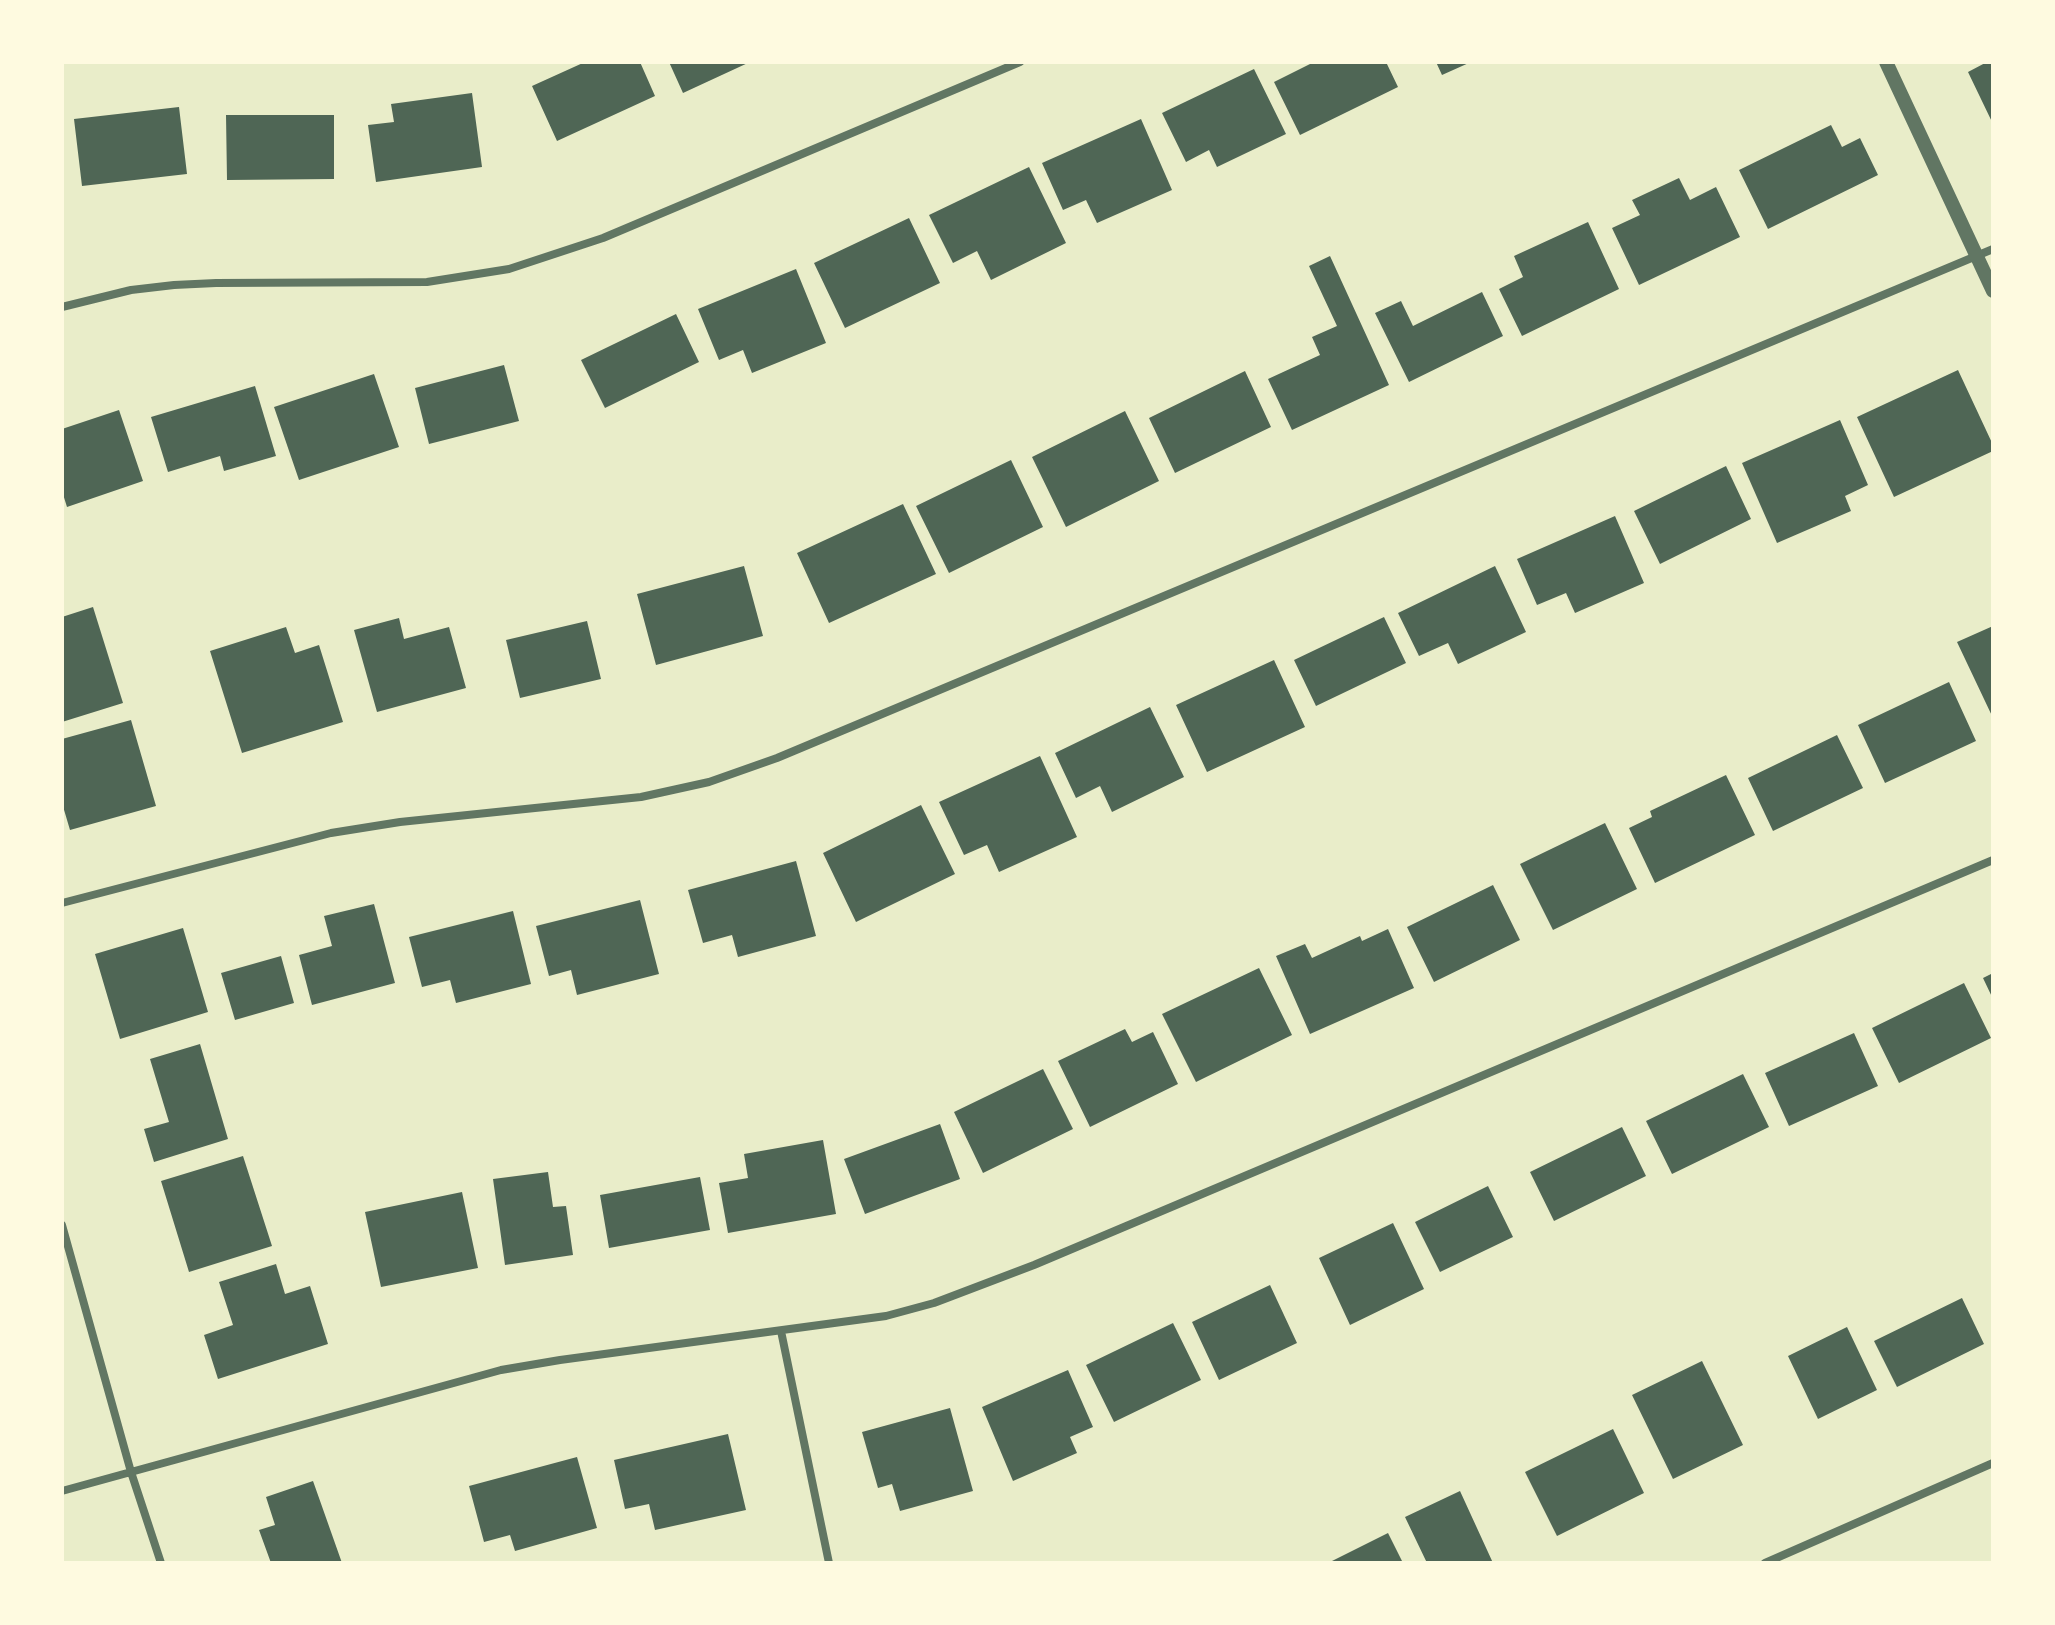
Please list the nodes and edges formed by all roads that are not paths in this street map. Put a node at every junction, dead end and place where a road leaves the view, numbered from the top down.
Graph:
1 (1020, 62) edge
2 (1886, 62) edge
3 (1993, 249) edge
4 (1977, 257) junction
5 (1993, 291) edge
6 (62, 307) edge
7 (1993, 860) edge
8 (62, 903) edge
9 (62, 1225) edge
10 (781, 1331) junction
11 (1993, 1463) edge
12 (131, 1472) junction
13 (62, 1491) edge
14 (161, 1563) edge
15 (829, 1563) edge
16 (1765, 1563) edge

1 - 6 street
2 - 4 street
3 - 4 street
4 - 5 street
4 - 8 street
7 - 10 street
9 - 12 street
10 - 12 street
10 - 15 street
11 - 16 street
12 - 13 street
12 - 14 street

